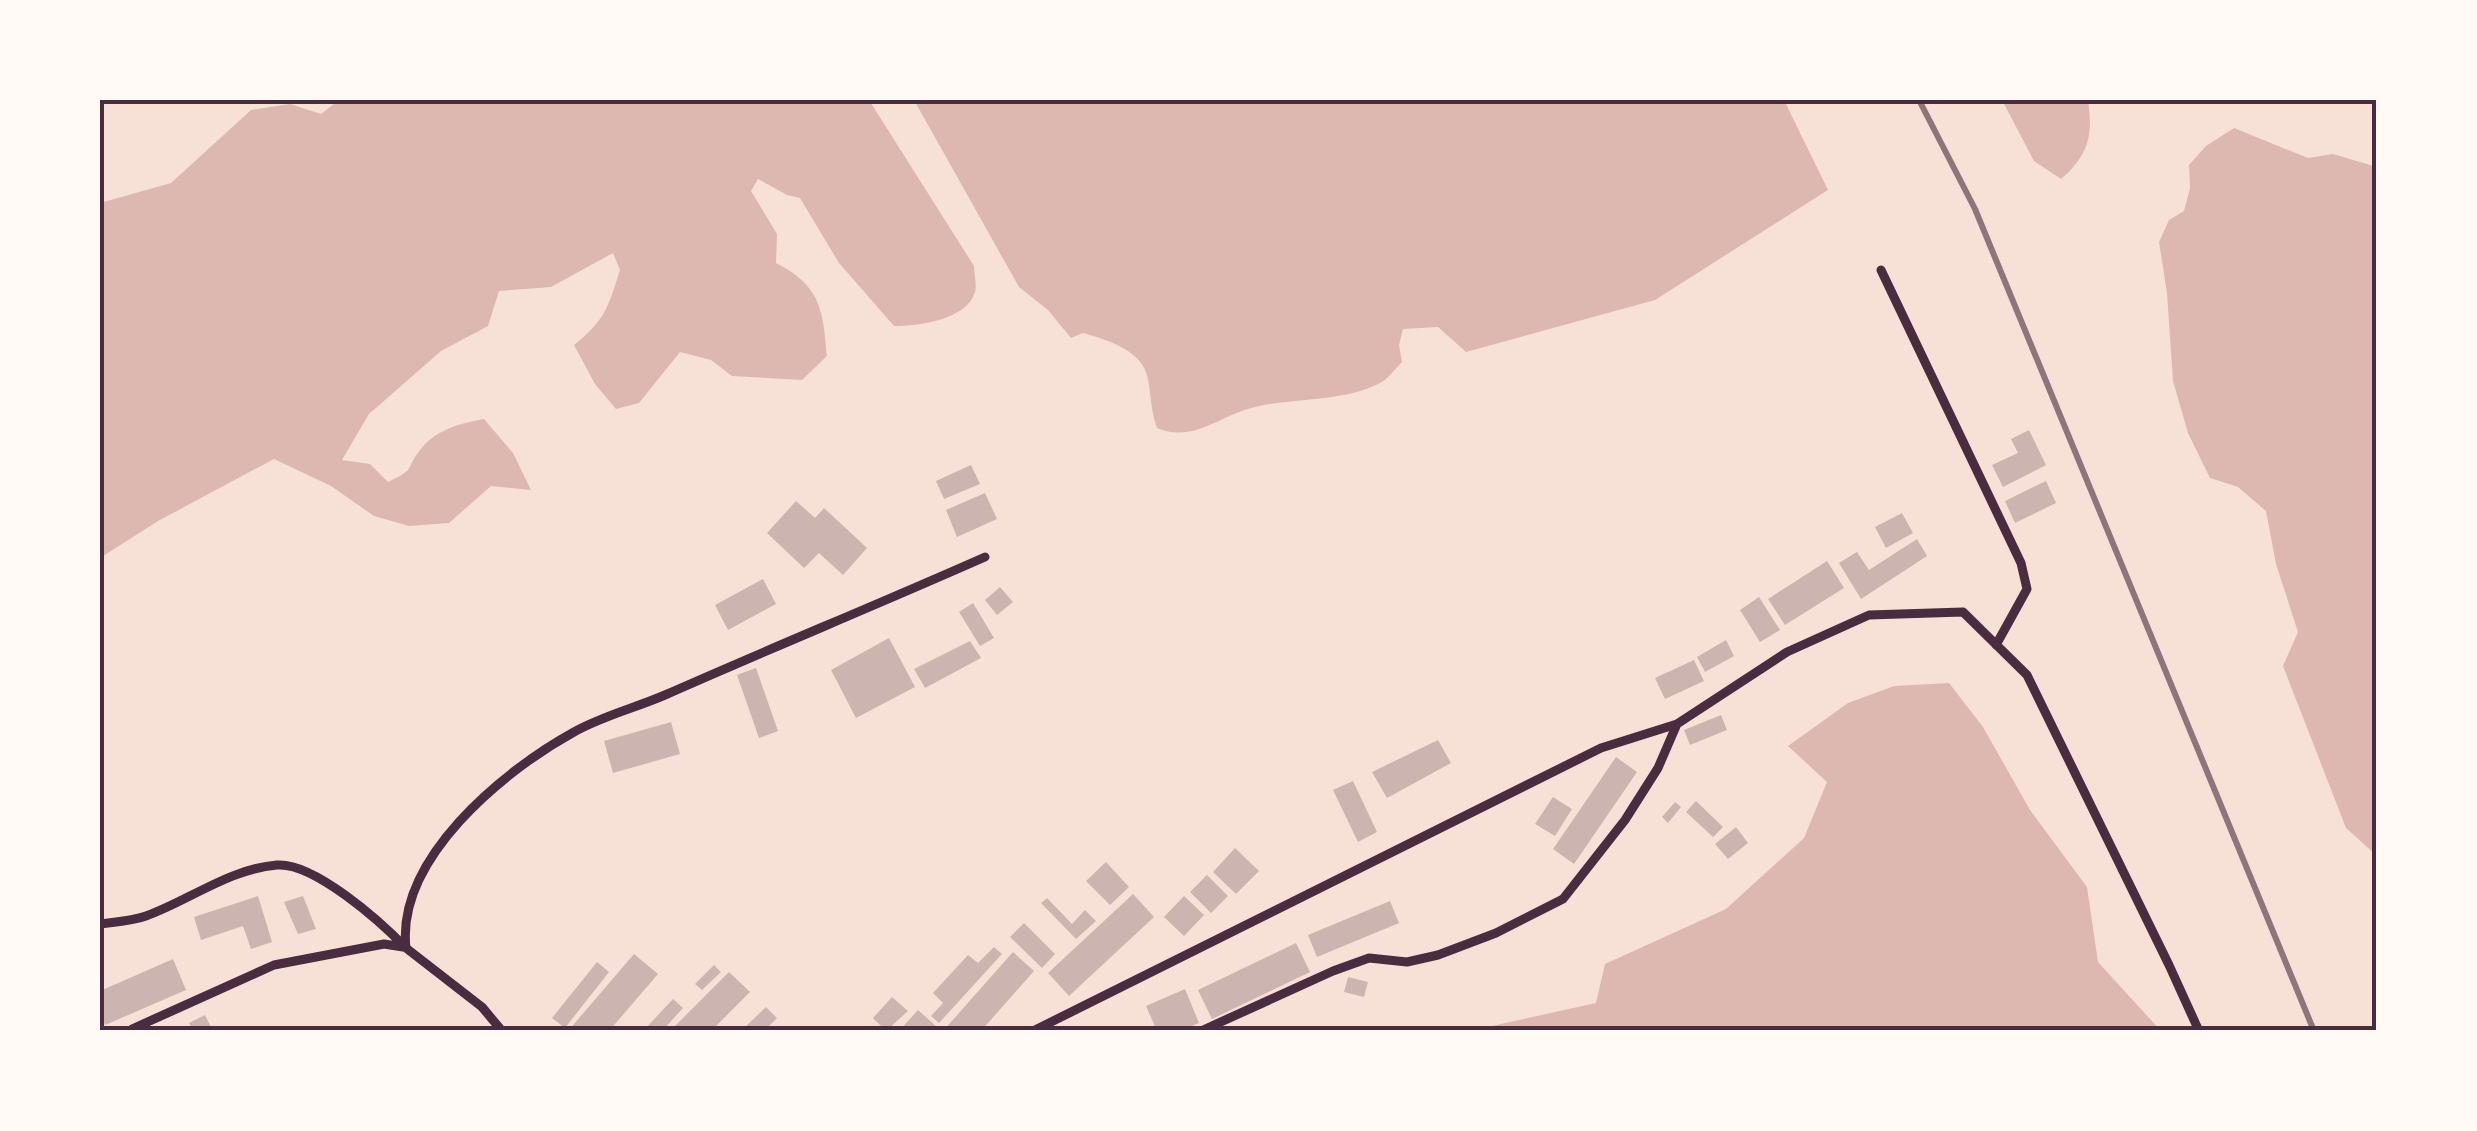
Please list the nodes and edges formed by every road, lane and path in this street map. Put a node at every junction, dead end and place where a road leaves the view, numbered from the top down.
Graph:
1 (1881, 270) dead end
2 (985, 557) dead end
3 (1996, 645) junction
4 (1677, 724) junction
5 (100, 924) edge
6 (406, 948) junction
7 (132, 1029) edge
8 (502, 1031) edge
9 (1033, 1031) edge
10 (1201, 1031) edge
11 (2198, 1031) edge

1 - 3 street
2 - 6 street
3 - 4 street
3 - 11 street
4 - 9 street
4 - 10 street
5 - 6 street
6 - 7 street
6 - 8 street

